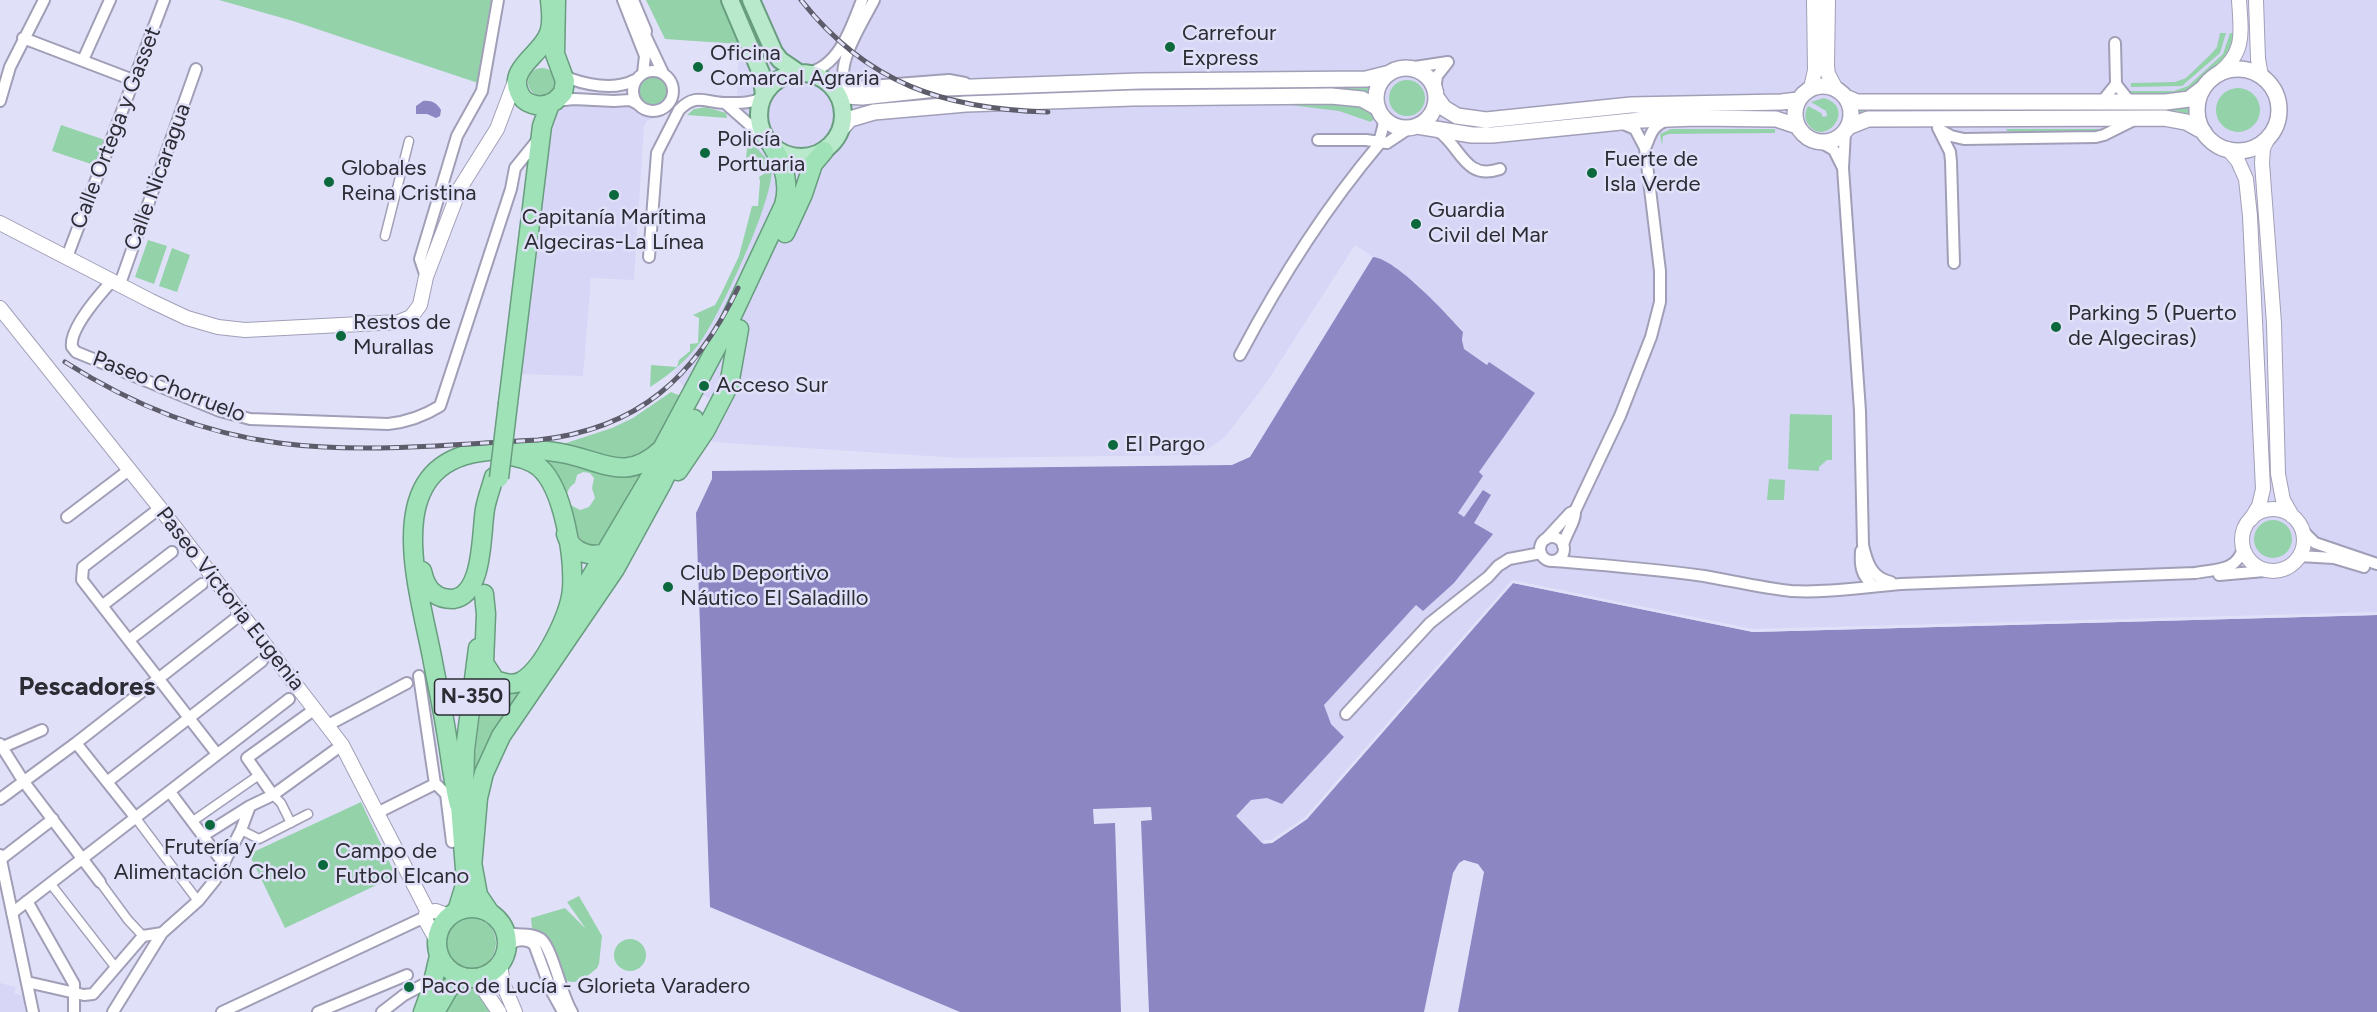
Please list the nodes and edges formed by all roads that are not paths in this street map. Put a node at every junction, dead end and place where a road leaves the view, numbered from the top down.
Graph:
1 (44, 0) edge
2 (110, 0) edge
3 (164, 0) edge
4 (498, 0) edge
5 (550, 0) edge
6 (556, 0) edge
7 (623, 0) edge
8 (633, 0) edge
9 (730, 0) edge
10 (751, 0) edge
11 (862, 0) edge
12 (874, 0) edge
13 (1814, 0) edge
14 (1828, 0) edge
15 (2240, 0) edge
16 (2256, 0) edge
17 (23, 38) junction
18 (2115, 43) dead end
19 (83, 60) junction
20 (1408, 68) junction
21 (196, 69) dead end
22 (522, 69) junction
23 (562, 70) junction
24 (803, 73) junction
25 (1390, 73) junction
26 (663, 74) junction
27 (2218, 74) junction
28 (2261, 76) junction
29 (639, 77) junction
30 (133, 80) junction
31 (2116, 84) junction
32 (989, 87) junction
33 (1811, 88) junction
34 (2202, 89) junction
35 (835, 90) junction
36 (1840, 93) junction
37 (1436, 94) junction
38 (764, 96) junction
39 (1798, 100) junction
40 (0, 101) edge
41 (2099, 102) junction
42 (2134, 102) junction
43 (534, 103) junction
44 (636, 103) junction
45 (724, 103) junction
46 (1381, 112) junction
47 (2145, 118) junction
48 (1670, 119) junction
49 (1922, 119) junction
50 (1963, 119) junction
51 (1618, 122) junction
52 (1797, 126) junction
53 (1414, 127) junction
54 (842, 128) junction
55 (1436, 129) junction
56 (1846, 130) junction
57 (2204, 132) junction
58 (2269, 136) junction
59 (1318, 140) dead end
60 (409, 141) dead end
61 (1949, 141) junction
62 (536, 142) junction
63 (770, 143) junction
64 (1380, 143) junction
65 (1822, 143) junction
66 (1645, 148) junction
67 (2228, 149) junction
68 (824, 151) junction
69 (1843, 168) junction
70 (1500, 169) dead end
71 (530, 185) junction
72 (511, 189) junction
73 (0, 223) edge
74 (385, 236) dead end
75 (67, 257) junction
76 (649, 257) dead end
77 (1954, 263) dead end
78 (426, 277) junction
79 (115, 282) junction
80 (0, 308) edge
81 (739, 329) junction
82 (1240, 355) dead end
83 (506, 404) junction
84 (701, 405) junction
85 (705, 431) junction
86 (662, 450) junction
87 (129, 470) junction
88 (664, 477) junction
89 (497, 478) junction
90 (160, 508) junction
91 (1575, 511) junction
92 (2292, 516) junction
93 (67, 517) dead end
94 (2251, 519) junction
95 (639, 526) junction
96 (2303, 531) junction
97 (566, 532) junction
98 (1546, 539) junction
99 (1863, 545) junction
100 (1563, 547) junction
101 (2243, 548) junction
102 (172, 552) dead end
103 (1541, 553) junction
104 (604, 554) junction
105 (2299, 556) junction
106 (1554, 561) junction
107 (1585, 563) junction
108 (2377, 564) edge
109 (1861, 569) junction
110 (2276, 570) junction
111 (2377, 570) edge
112 (2195, 573) junction
113 (202, 584) dead end
114 (1901, 584) junction
115 (1874, 586) junction
116 (1828, 591) junction
117 (484, 594) junction
118 (103, 605) junction
119 (240, 615) junction
120 (558, 631) junction
121 (129, 640) junction
122 (262, 661) dead end
123 (419, 676) dead end
124 (159, 679) junction
125 (407, 683) dead end
126 (289, 699) dead end
127 (315, 709) junction
128 (1346, 714) dead end
129 (188, 717) junction
130 (328, 725) junction
131 (42, 730) dead end
132 (76, 743) junction
133 (2, 745) edge
134 (342, 745) junction
135 (217, 754) junction
136 (259, 775) junction
137 (24, 782) junction
138 (107, 782) junction
139 (435, 784) junction
140 (170, 792) junction
141 (273, 795) junction
142 (0, 800) edge
143 (459, 805) junction
144 (250, 806) junction
145 (377, 813) junction
146 (308, 814) dead end
147 (135, 817) junction
148 (53, 819) junction
149 (193, 821) junction
150 (291, 823) junction
151 (241, 830) junction
152 (204, 835) junction
153 (452, 842) dead end
154 (0, 857) edge
155 (83, 858) junction
156 (224, 864) junction
157 (472, 867) junction
158 (100, 882) joint
159 (50, 883) junction
160 (27, 901) junction
161 (198, 901) junction
162 (12, 913) junction
163 (490, 913) junction
164 (427, 914) junction
165 (453, 914) junction
166 (162, 933) junction
167 (143, 936) junction
168 (506, 939) junction
169 (438, 948) junction
170 (500, 964) junction
171 (116, 968) junction
172 (407, 975) dead end
173 (470, 978) junction
174 (434, 979) junction
175 (27, 982) junction
176 (75, 993) junction
177 (33, 1012) edge
178 (74, 1012) edge
179 (113, 1012) edge
180 (222, 1012) edge
181 (318, 1012) edge
182 (382, 1012) edge
183 (423, 1012) edge
184 (435, 1012) edge
185 (499, 1012) edge
186 (515, 1012) edge
187 (563, 1012) edge
188 (572, 1012) edge

1 - 17 street
2 - 19 street
3 - 30 street, Calle Ortega y Gasset
4 - 78 street
5 - 22 highway
6 - 23 highway, N-350
7 - 29 street
8 - 26 street
9 - 38 main road
10 - 24 main road
11 - 24 street
12 - 32 street
13 - 33 street
14 - 36 street
15 - 27 street
16 - 28 street
17 - 19 street
17 - 40 street
18 - 31 street
19 - 30 street
20 - 25 main road
20 - 37 main road
20 - 37 street
21 - 79 street, Calle Nicaragua
22 - 23 highway
22 - 43 highway, N-350
23 - 29 street
23 - 43 highway, N-350
24 - 35 main road
24 - 38 main road
25 - 32 main road
25 - 46 main road
26 - 29 street
26 - 44 street
27 - 28 main road
27 - 34 main road
28 - 58 main road
29 - 44 street
30 - 75 street, Calle Ortega y Gasset
31 - 41 street
31 - 42 street
32 - 35 main road
33 - 36 main road
33 - 39 main road
34 - 42 main road
34 - 57 main road
35 - 54 main road
36 - 41 main road
36 - 56 main road
37 - 39 main road
37 - 53 main road
38 - 45 street
38 - 63 main road
39 - 52 main road
41 - 42 main road
43 - 44 street
43 - 62 highway, N-350
43 - 78 street
43 - 83 highway, N-350
45 - 63 street
45 - 76 street
46 - 53 main road
46 - 54 main road
46 - 64 street
47 - 50 main road
47 - 57 main road
47 - 61 street
48 - 51 main road
48 - 52 main road
48 - 66 street
49 - 50 main road
49 - 56 main road
49 - 61 street
50 - 61 street
51 - 55 main road
51 - 66 street
52 - 65 main road
53 - 55 main road
53 - 64 street
54 - 68 main road
55 - 70 street
56 - 65 main road
56 - 69 street
57 - 67 main road
58 - 67 main road
58 - 92 street
59 - 64 street
60 - 74 street
61 - 77 street
62 - 71 highway, N-350
62 - 72 street, Paseo Chorruelo
63 - 68 main road
63 - 86 highway
64 - 82 street
65 - 69 street
66 - 91 street
67 - 94 street
68 - 81 highway
69 - 99 street
71 - 72 street
71 - 83 highway, N-350
72 - 79 street, Paseo Chorruelo
73 - 75 street
75 - 79 street
78 - 79 street
80 - 87 street, Paseo Victoria Eugenia
81 - 84 highway
81 - 85 highway
83 - 89 highway, N-350, bridge
84 - 85 highway
84 - 88 highway
85 - 95 highway
86 - 104 highway
86 - 143 highway
87 - 90 street, Paseo Victoria Eugenia
87 - 93 street
88 - 95 highway
88 - 104 highway
89 - 97 highway
89 - 117 highway, N-350
89 - 143 highway, N-350
90 - 118 street
90 - 119 street, Paseo Victoria Eugenia
91 - 98 street
91 - 100 street
92 - 94 street
92 - 96 street
94 - 101 street
95 - 157 highway
96 - 105 street
96 - 108 street
97 - 104 highway
97 - 120 highway
98 - 100 street
98 - 103 street
99 - 109 street
99 - 114 street
100 - 106 street
100 - 107 street
101 - 110 street
101 - 112 street
102 - 118 street
103 - 106 street
103 - 128 street
104 - 120 highway
105 - 110 street
105 - 111 street
106 - 107 street
107 - 116 street
109 - 115 street
109 - 116 street
110 - 112 street
112 - 114 street
113 - 121 street
114 - 115 street
115 - 116 street
117 - 120 highway
117 - 157 highway, N-350
118 - 121 street
119 - 124 street
119 - 127 street, Paseo Victoria Eugenia
121 - 124 street
122 - 129 street
123 - 139 street
124 - 129 street
124 - 132 street
125 - 130 street
126 - 135 street
127 - 130 street, Paseo Victoria Eugenia
127 - 136 street
129 - 135 street
129 - 138 street
130 - 134 street, Paseo Victoria Eugenia
131 - 133 street
132 - 137 street
132 - 138 street
133 - 137 street
134 - 141 street
134 - 145 street, Paseo Victoria Eugenia
135 - 140 street
136 - 141 street
136 - 149 street
137 - 142 street
137 - 148 street
138 - 147 street
139 - 145 street
139 - 153 street
140 - 147 street
140 - 149 street
141 - 144 street
141 - 150 street
143 - 165 highway, N-350
144 - 151 street
144 - 152 street
145 - 164 street, Paseo Victoria Eugenia
146 - 150 street
147 - 155 street
147 - 161 street
148 - 154 street
148 - 155 street
149 - 152 street
150 - 151 street
151 - 156 street
152 - 156 street
154 - 162 street
155 - 158 street
155 - 159 street
156 - 161 street
157 - 163 highway, N-350
158 - 167 street
159 - 160 street
159 - 171 street
160 - 162 street
160 - 176 street
161 - 166 street
162 - 175 street
163 - 165 highway
163 - 168 highway, N-350
164 - 165 street
164 - 169 street, Paseo Victoria Eugenia
164 - 180 street
165 - 169 highway, N-350
166 - 167 street
166 - 179 street
167 - 171 street
168 - 170 highway
168 - 187 street
168 - 188 street
169 - 173 highway
169 - 174 highway, N-350
170 - 173 highway
170 - 186 street
171 - 176 street
172 - 181 street
173 - 184 highway
173 - 185 street
174 - 182 street
174 - 183 highway, N-350
175 - 176 street
175 - 177 street
176 - 178 street

